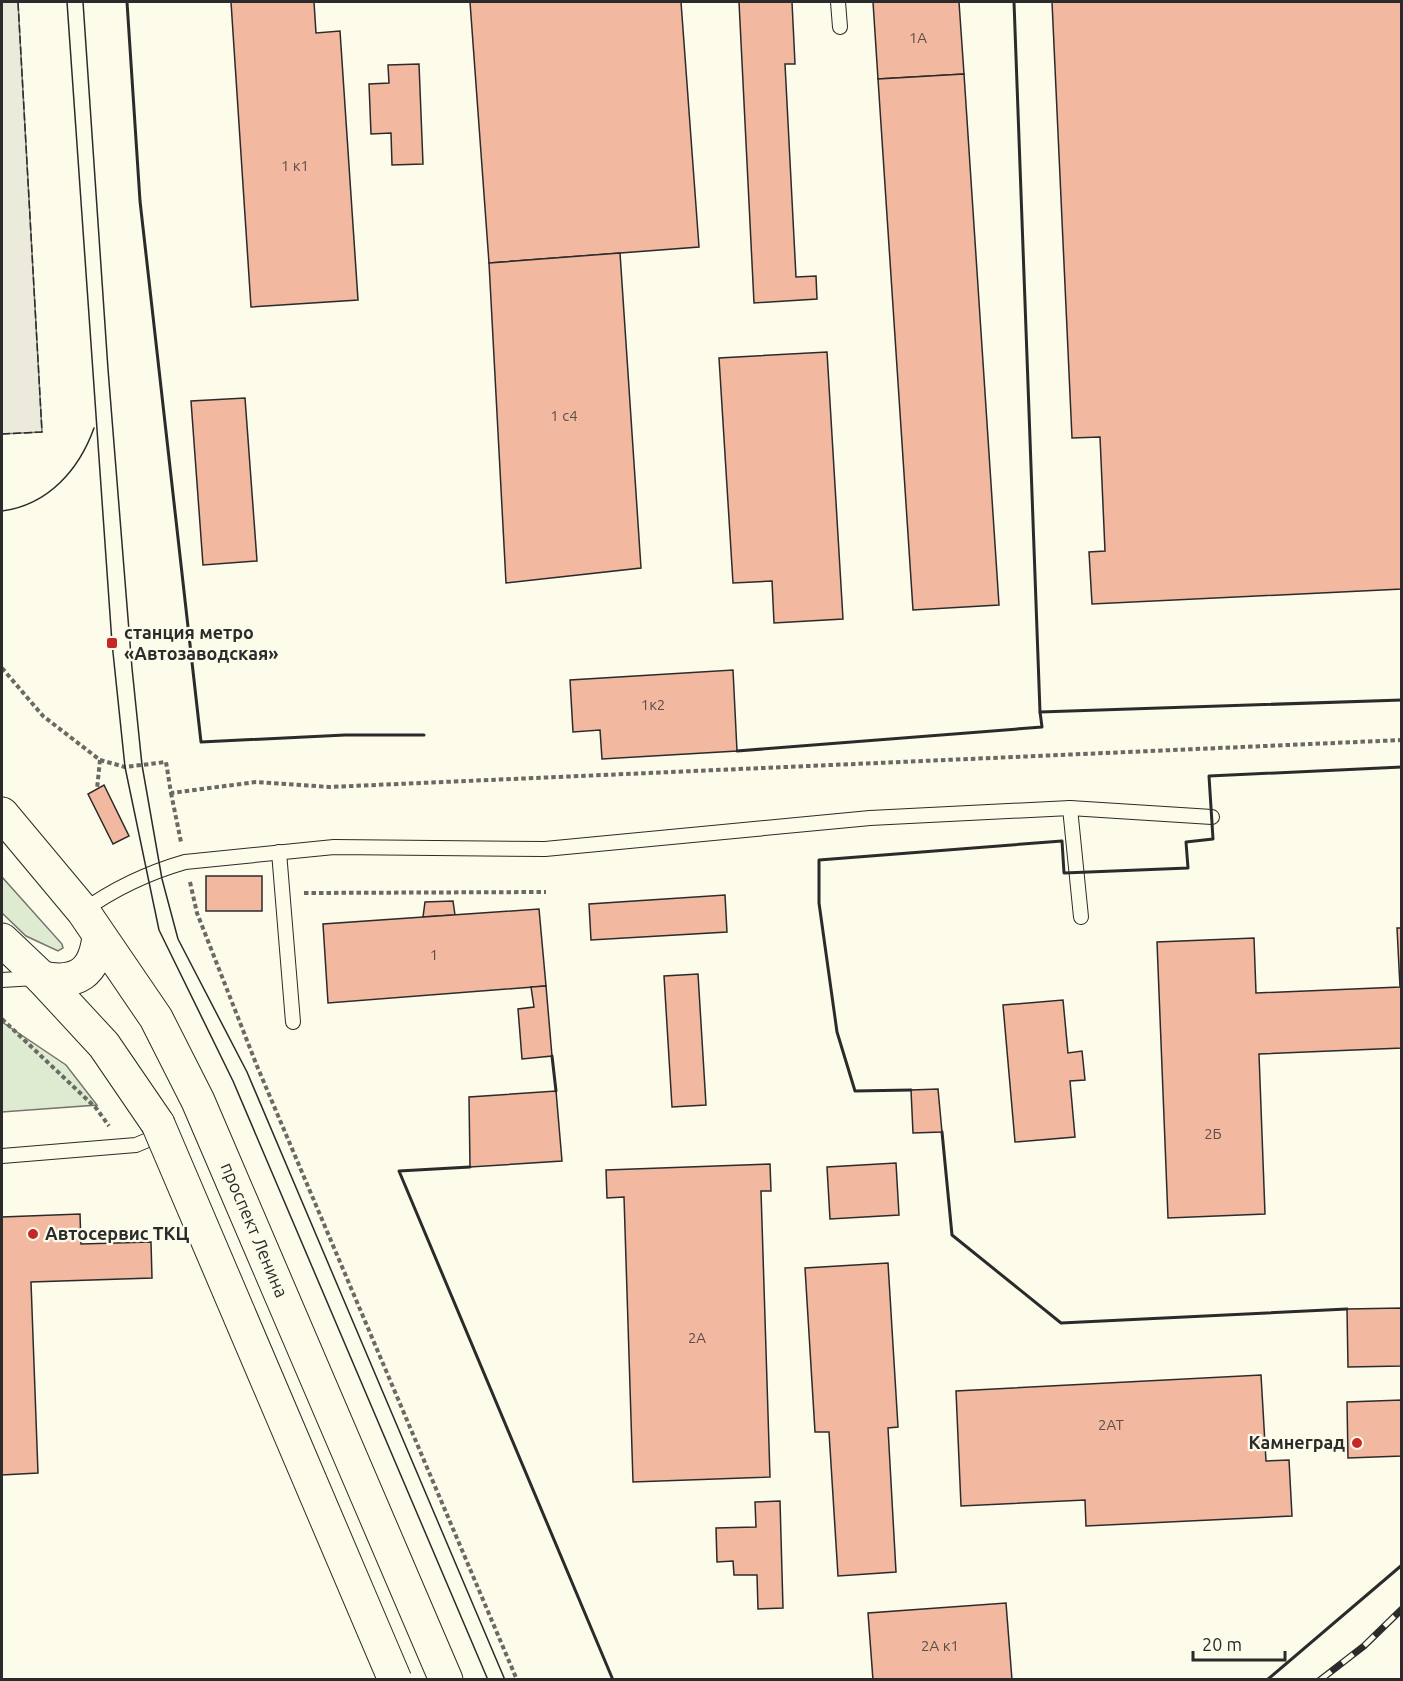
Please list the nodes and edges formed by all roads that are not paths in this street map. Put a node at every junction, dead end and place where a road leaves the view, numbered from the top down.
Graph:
1 (838, 2) edge
2 (840, 27) dead end
3 (1070, 808) junction
4 (2, 814) edge
5 (1212, 817) dead end
6 (279, 852) junction
7 (1081, 917) dead end
8 (91, 924) junction
9 (2, 940) edge
10 (42, 978) junction
11 (2, 980) edge
12 (293, 1022) dead end
13 (160, 1129) junction
14 (2, 1156) edge
15 (395, 1680) edge
16 (446, 1680) edge

1 - 2 lane
3 - 5 lane
3 - 6 lane
3 - 7 lane
4 - 8 main road, проспект Ленина
6 - 8 lane
6 - 12 lane
8 - 10 main road
8 - 16 main road, проспект Ленина
9 - 10 main road
10 - 11 lane
10 - 13 main road
13 - 14 lane
13 - 15 main road, bridge

